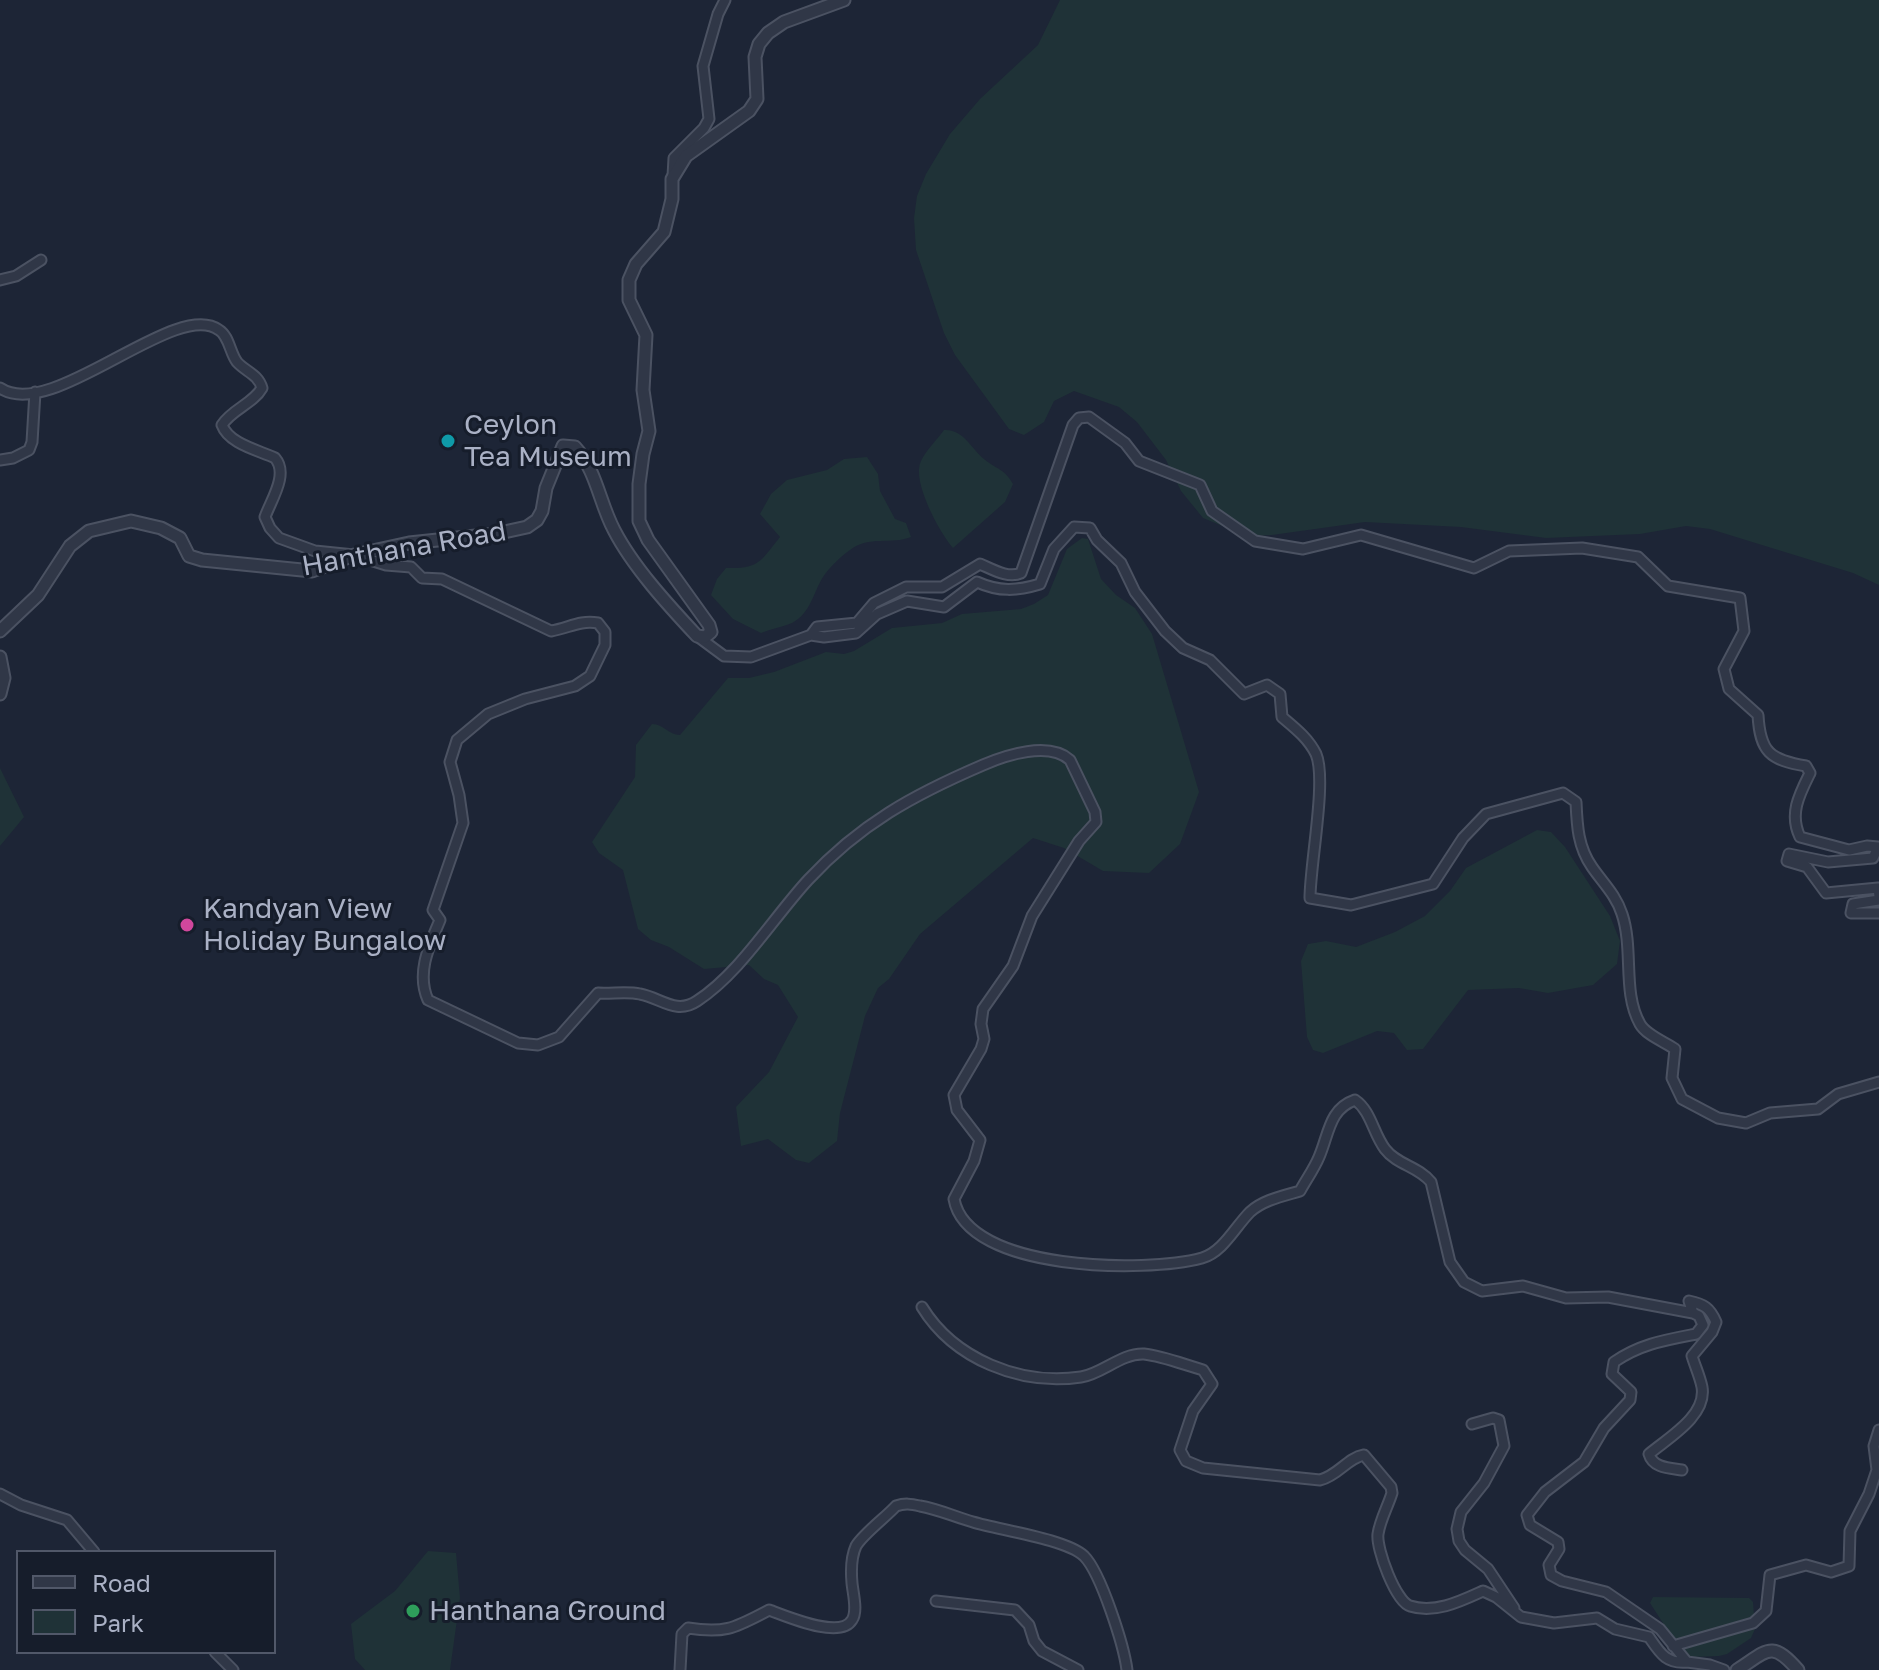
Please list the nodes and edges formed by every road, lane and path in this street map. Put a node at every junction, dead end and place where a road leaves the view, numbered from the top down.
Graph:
1 (725, 0) edge
2 (844, 0) edge
3 (672, 179) junction
4 (41, 260) dead end
5 (0, 280) edge
6 (0, 388) edge
7 (35, 392) junction
8 (0, 460) edge
9 (354, 555) junction
10 (0, 631) edge
11 (811, 635) junction
12 (697, 636) junction
13 (0, 657) edge
14 (0, 694) edge
15 (1879, 898) edge
16 (1879, 913) edge
17 (1879, 1082) edge
18 (922, 1307) dead end
19 (1693, 1313) junction
20 (1472, 1424) dead end
21 (1879, 1430) edge
22 (1682, 1470) dead end
23 (0, 1494) edge
24 (92, 1550) edge
25 (936, 1601) dead end
26 (1521, 1617) junction
27 (1673, 1646) junction
28 (217, 1654) edge
29 (1687, 1662) junction
30 (233, 1670) edge
31 (680, 1670) edge
32 (1078, 1670) edge
33 (1127, 1670) edge
34 (1724, 1670) edge
35 (1737, 1670) edge
36 (1798, 1670) edge

1 - 3 street
2 - 3 street
3 - 12 street
4 - 5 street
6 - 7 street
7 - 8 street
7 - 9 street
9 - 10 street, Hanthana Road
9 - 12 street, Hanthana Road
9 - 19 street
11 - 12 street
11 - 15 street
11 - 17 street
13 - 14 street
15 - 16 street
18 - 26 street
19 - 22 street
19 - 27 street
20 - 26 street
21 - 27 street
23 - 24 street
25 - 32 street
26 - 29 street
27 - 29 street
28 - 30 street
29 - 34 street
31 - 33 street
35 - 36 street

